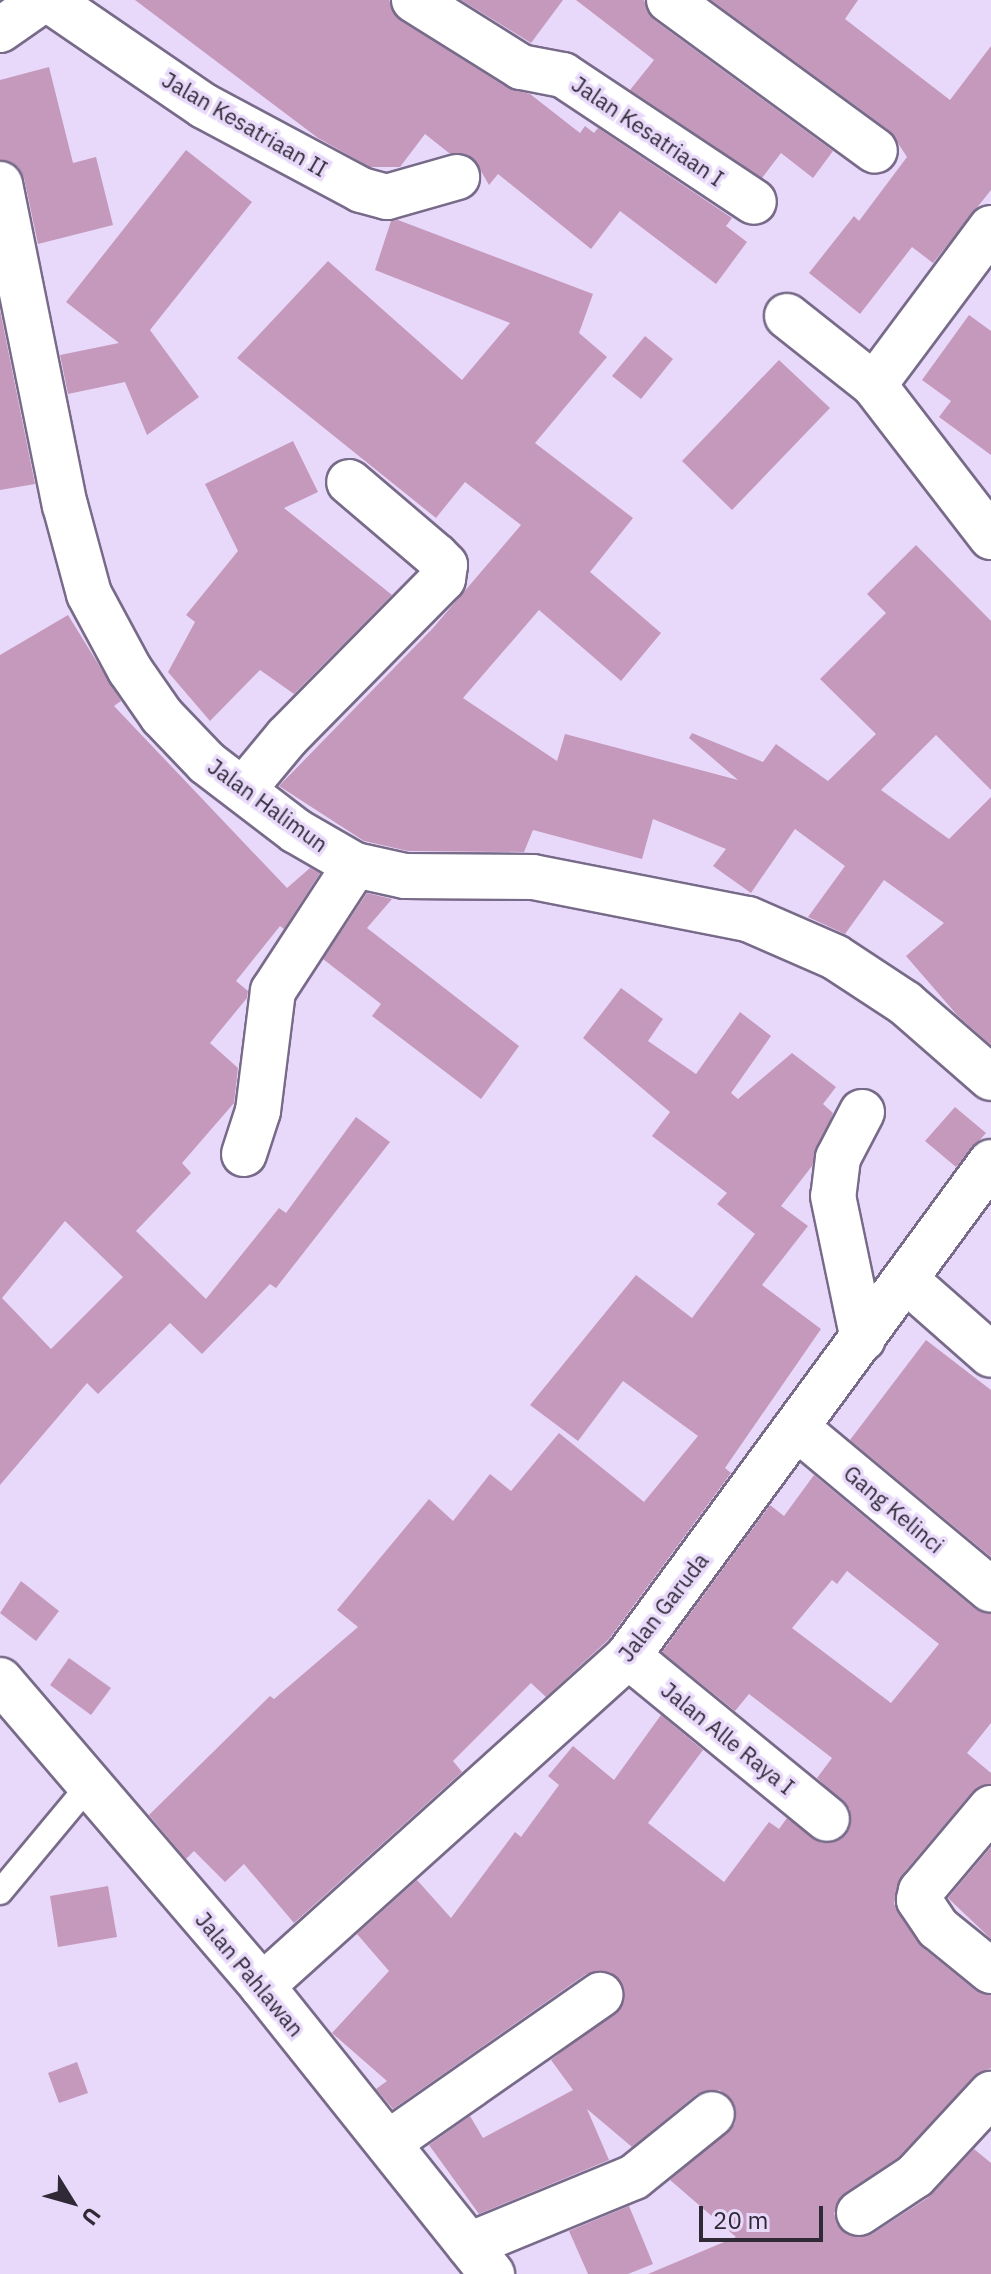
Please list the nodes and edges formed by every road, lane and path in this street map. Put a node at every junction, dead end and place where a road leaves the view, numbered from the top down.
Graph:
1 (46, 0) edge
2 (414, 0) edge
3 (669, 0) edge
4 (0, 30) edge
5 (875, 151) dead end
6 (457, 177) dead end
7 (0, 184) edge
8 (754, 202) dead end
9 (991, 228) edge
10 (787, 316) dead end
11 (874, 385) junction
12 (349, 482) dead end
13 (991, 537) edge
14 (243, 790) junction
15 (355, 865) junction
16 (991, 1078) edge
17 (862, 1112) dead end
18 (244, 1154) dead end
19 (991, 1162) edge
20 (906, 1280) junction
21 (863, 1339) junction
22 (991, 1355) edge
23 (798, 1429) junction
24 (991, 1590) edge
25 (628, 1656) junction
26 (0, 1680) edge
27 (89, 1785) junction
28 (991, 1808) edge
29 (827, 1819) dead end
30 (0, 1892) edge
31 (991, 1971) edge
32 (262, 1986) junction
33 (600, 1995) dead end
34 (991, 2094) edge
35 (712, 2114) dead end
36 (388, 2143) junction
37 (859, 2213) dead end
38 (480, 2259) edge

1 - 4 street
1 - 6 street, Jalan Kesatriaan II
2 - 8 street, Jalan Kesatriaan I
3 - 5 street
7 - 14 street, Jalan Halimun
9 - 11 street
10 - 11 street
11 - 13 street
12 - 14 street
14 - 15 street, Jalan Halimun
15 - 16 street, Jalan Halimun
15 - 18 street
17 - 21 street
19 - 20 street, Jalan Garuda
20 - 21 street, Jalan Garuda
20 - 22 street
21 - 23 street, Jalan Garuda
23 - 24 street, Gang Kelinci
23 - 25 street, Jalan Garuda
25 - 29 street, Jalan Alle Raya I
25 - 32 street, Jalan Garuda
26 - 27 street, Jalan Pahlawan
27 - 30 lane
27 - 32 street, Jalan Pahlawan
28 - 31 street
32 - 36 street, Jalan Pahlawan
33 - 36 street
34 - 37 street
35 - 38 street
36 - 38 street, Jalan Pahlawan

